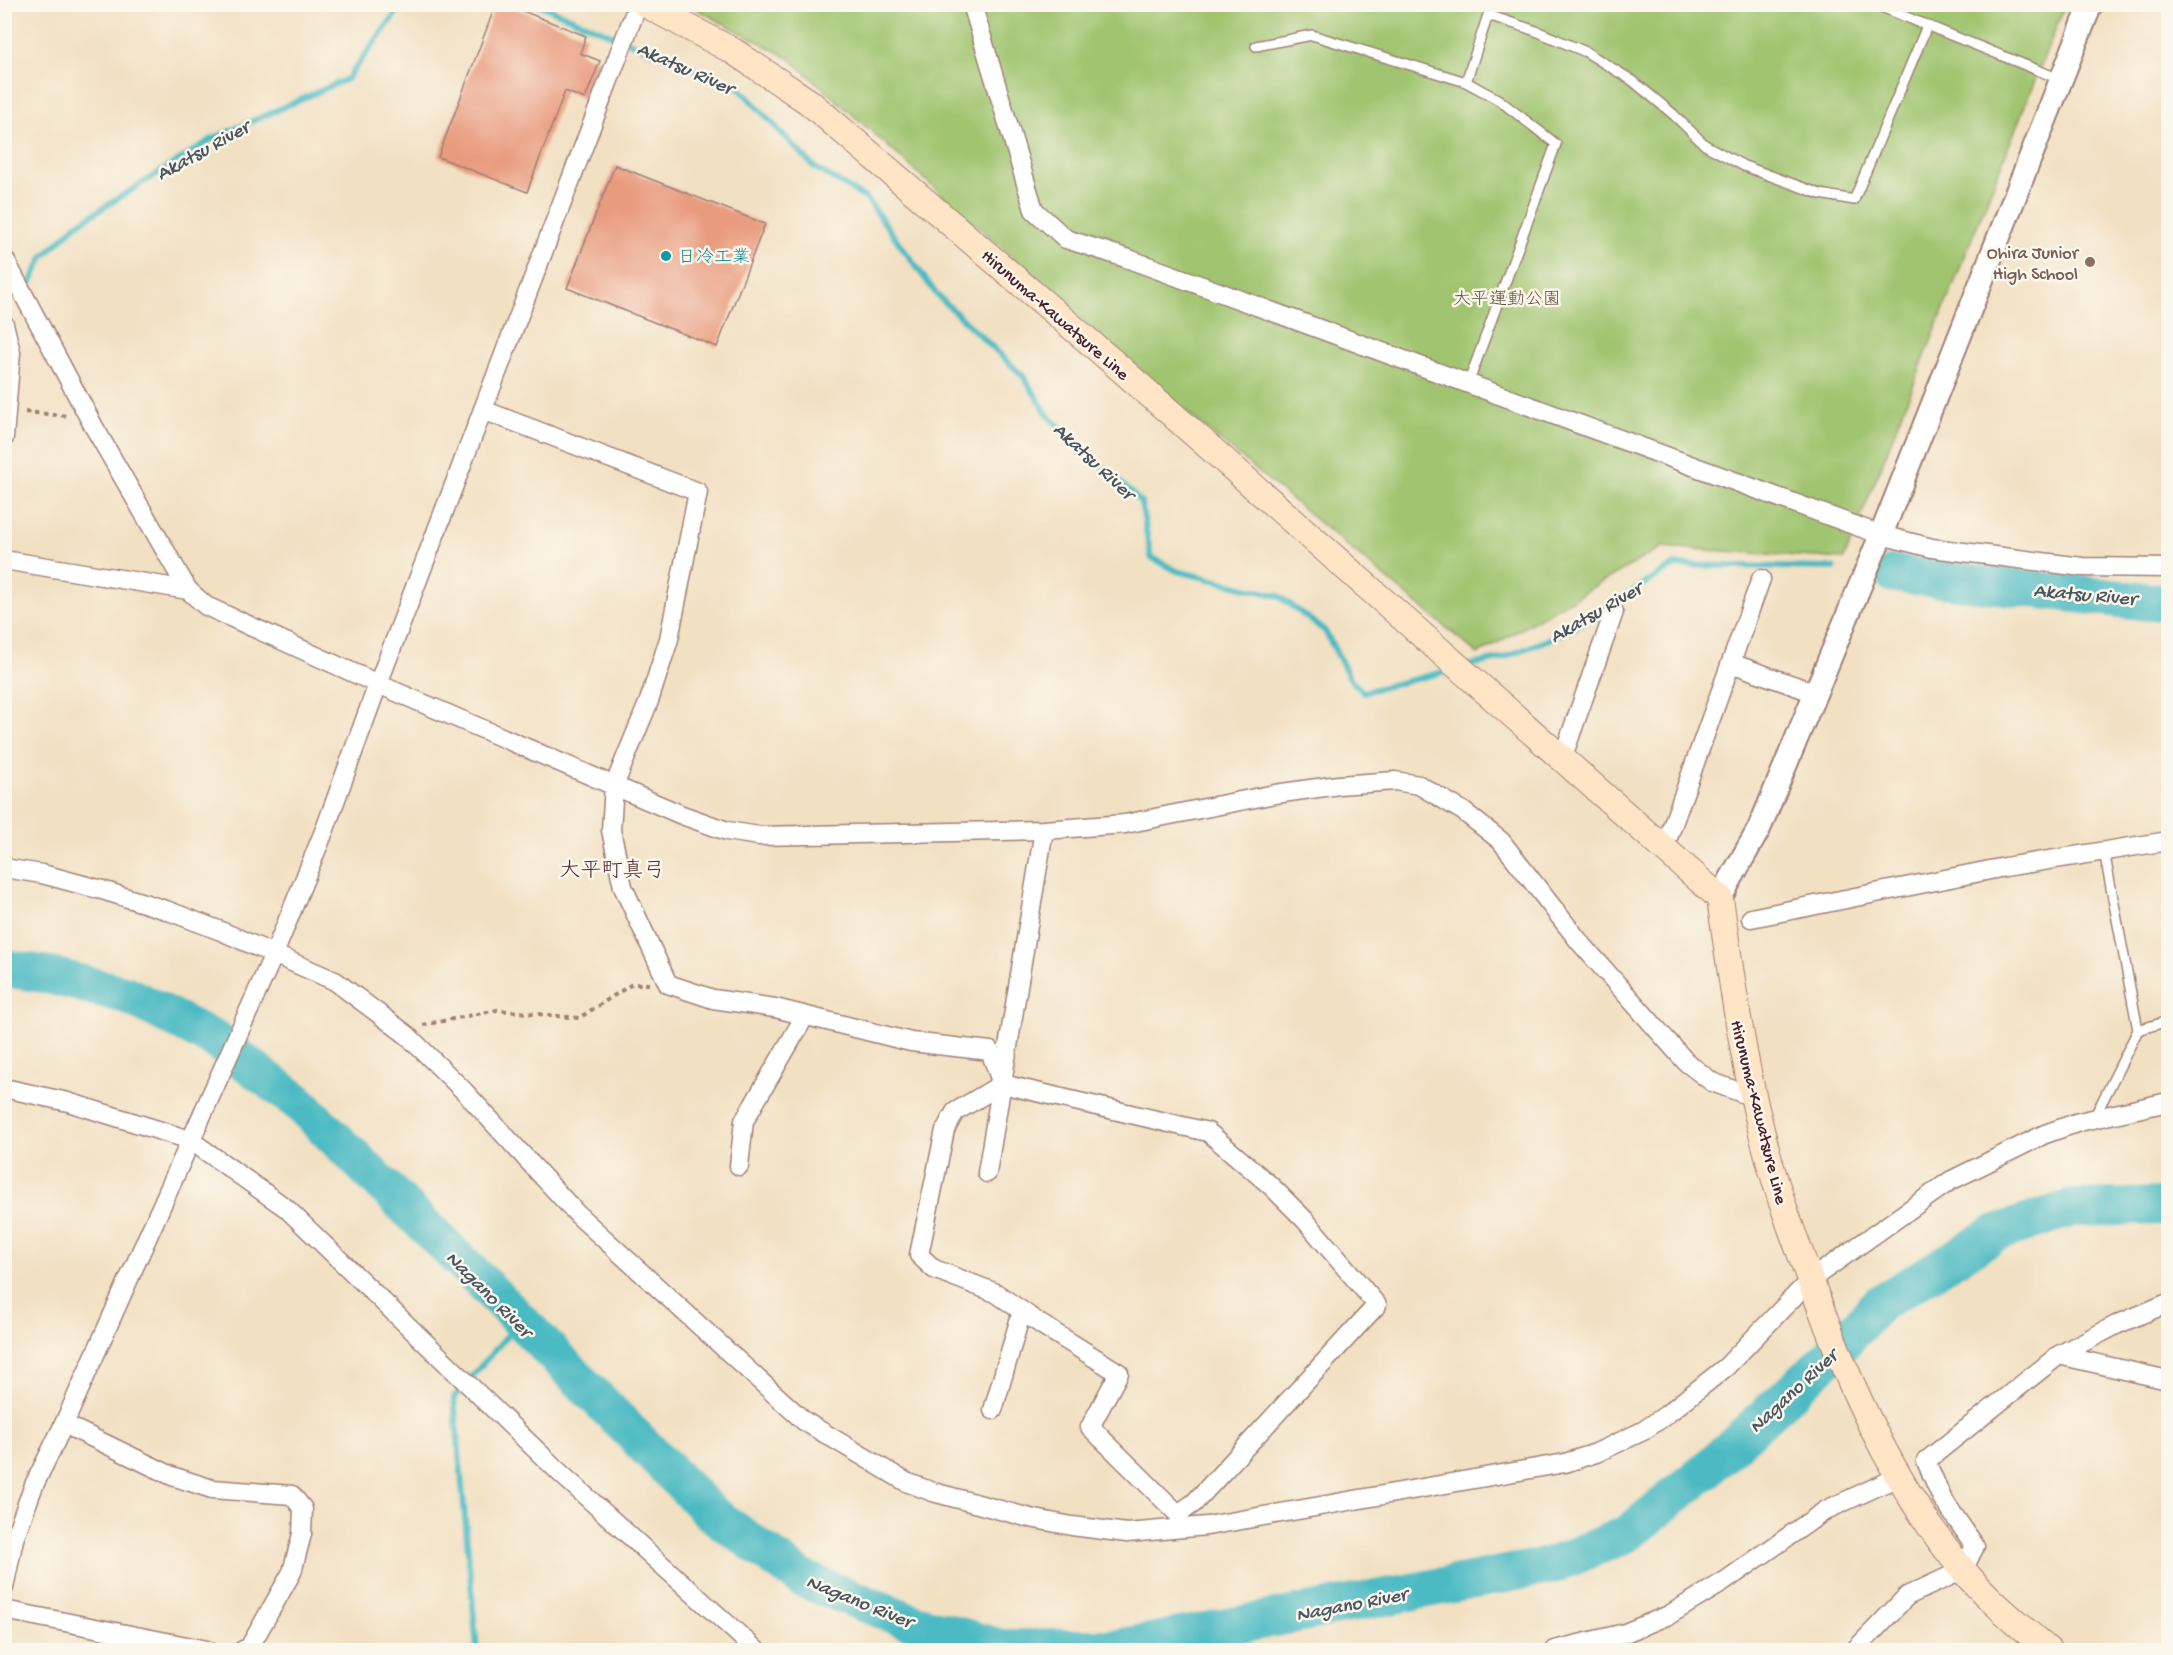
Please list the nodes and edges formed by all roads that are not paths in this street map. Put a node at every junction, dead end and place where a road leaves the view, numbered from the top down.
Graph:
1 (638, 4) edge
2 (645, 4) edge
3 (972, 4) edge
4 (1874, 4) edge
5 (2091, 4) edge
6 (1927, 26) junction
7 (1256, 46) dead end
8 (2062, 80) junction
9 (1466, 82) junction
10 (4, 258) edge
11 (4, 324) edge
12 (1468, 384) junction
13 (483, 410) junction
14 (4, 438) edge
15 (1881, 535) junction
16 (4, 560) edge
17 (2169, 568) edge
18 (1761, 579) dead end
19 (188, 590) junction
20 (1614, 612) dead end
21 (1731, 663) junction
22 (378, 684) junction
23 (1815, 693) junction
24 (1562, 759) junction
25 (614, 786) junction
26 (1044, 830) junction
27 (2169, 841) edge
28 (1664, 849) junction
29 (2104, 851) junction
30 (4, 868) edge
31 (1720, 898) junction
32 (1751, 918) dead end
33 (273, 954) junction
34 (805, 1016) junction
35 (2169, 1021) edge
36 (2138, 1030) junction
37 (1002, 1084) junction
38 (4, 1088) edge
39 (1753, 1098) junction
40 (2169, 1102) edge
41 (2094, 1118) junction
42 (190, 1140) junction
43 (739, 1166) dead end
44 (987, 1173) dead end
45 (1812, 1286) junction
46 (2169, 1303) edge
47 (1023, 1311) junction
48 (2059, 1354) junction
49 (2169, 1380) edge
50 (993, 1410) dead end
51 (64, 1424) junction
52 (1894, 1469) junction
53 (1963, 1570) junction
54 (4, 1588) edge
55 (4, 1610) edge
56 (207, 1650) edge
57 (243, 1650) edge
58 (756, 1650) edge
59 (1554, 1650) edge
60 (1855, 1650) edge
61 (2048, 1650) edge

1 - 13 street
2 - 24 main road, Hirunuma-Kawatsure Line
3 - 12 street
4 - 6 lane
5 - 8 street
6 - 8 lane
6 - 9 lane
7 - 9 lane
8 - 15 street
9 - 12 lane
10 - 19 street
11 - 14 street
12 - 15 street
13 - 22 street
13 - 25 street
15 - 17 street
15 - 23 street
16 - 19 street
18 - 21 street
19 - 22 street
20 - 24 street
21 - 23 street
21 - 28 street
22 - 25 street
22 - 33 street
23 - 31 street
24 - 28 main road
25 - 26 street
25 - 34 street
26 - 37 street
26 - 39 street
27 - 29 street
28 - 31 main road
29 - 32 street
29 - 36 lane
30 - 33 street
31 - 39 main road, Hirunuma-Kawatsure Line
33 - 42 street
33 - 45 street
34 - 37 street
34 - 43 street
35 - 36 lane
36 - 41 lane
37 - 44 street
37 - 47 street
37 - 47 street
38 - 42 street
39 - 45 main road, Hirunuma-Kawatsure Line
40 - 41 street
41 - 45 street
42 - 51 street
42 - 58 street
45 - 52 main road, Hirunuma-Kawatsure Line
46 - 48 street
47 - 50 street
48 - 49 street
48 - 53 street
51 - 54 street
51 - 57 street
52 - 53 main road, Hirunuma-Kawatsure Line
52 - 59 street
53 - 60 street
53 - 61 main road, Hirunuma-Kawatsure Line
55 - 56 street

